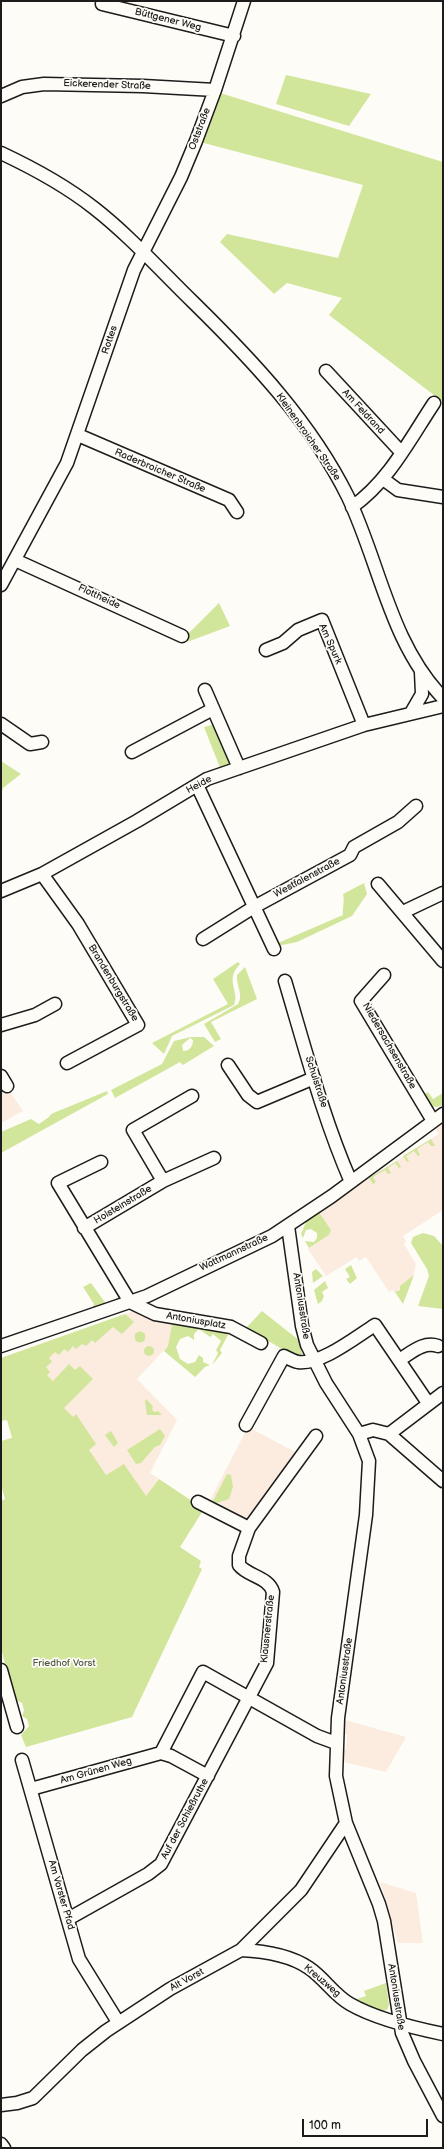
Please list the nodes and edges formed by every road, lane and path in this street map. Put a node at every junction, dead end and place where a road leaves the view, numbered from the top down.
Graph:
1 (244, 1) edge
2 (102, 4) dead end
3 (234, 36) junction
4 (215, 90) junction
5 (1, 96) edge
6 (1, 153) edge
7 (143, 252) junction
8 (326, 372) dead end
9 (434, 402) dead end
10 (78, 435) junction
11 (401, 452) junction
12 (383, 479) junction
13 (443, 497) edge
14 (352, 507) junction
15 (237, 512) dead end
16 (15, 560) junction
17 (1, 585) edge
18 (182, 636) dead end
19 (266, 650) dead end
20 (422, 672) junction
21 (205, 690) dead end
22 (443, 698) edge
23 (443, 706) edge
24 (213, 709) junction
25 (411, 712) junction
26 (1, 724) edge
27 (364, 725) junction
28 (42, 742) dead end
29 (132, 752) dead end
30 (239, 768) junction
31 (197, 785) junction
32 (416, 806) dead end
33 (42, 874) junction
34 (378, 884) dead end
35 (1, 891) edge
36 (443, 893) edge
37 (254, 907) junction
38 (403, 912) junction
39 (203, 938) dead end
40 (443, 942) edge
41 (432, 947) junction
42 (274, 949) dead end
43 (443, 961) edge
44 (384, 975) dead end
45 (285, 981) dead end
46 (55, 1004) dead end
47 (1, 1025) edge
48 (66, 1063) dead end
49 (228, 1066) dead end
50 (314, 1078) junction
51 (192, 1096) dead end
52 (438, 1117) edge
53 (214, 1158) dead end
54 (101, 1162) dead end
55 (163, 1181) junction
56 (351, 1182) junction
57 (288, 1226) junction
58 (84, 1228) junction
59 (130, 1302) junction
60 (262, 1343) dead end
61 (1, 1346) edge
62 (438, 1346) dead end
63 (313, 1359) junction
64 (399, 1360) junction
65 (443, 1393) edge
66 (428, 1403) junction
67 (246, 1425) dead end
68 (359, 1434) junction
69 (388, 1434) junction
70 (316, 1436) dead end
71 (443, 1481) edge
72 (198, 1502) dead end
73 (249, 1528) junction
74 (1, 1670) edge
75 (250, 1698) junction
76 (17, 1727) dead end
77 (336, 1743) junction
78 (161, 1753) junction
79 (22, 1760) dead end
80 (208, 1776) junction
81 (31, 1789) junction
82 (346, 1823) junction
83 (68, 1919) junction
84 (242, 1950) junction
85 (118, 2022) junction
86 (400, 2022) junction
87 (443, 2034) edge
88 (1, 2105) edge
89 (443, 2116) edge
90 (1, 2144) edge
91 (4, 2148) edge

1 - 3 street, Oststraße
2 - 3 street, Büttgener Weg
3 - 4 street, Oststraße
4 - 5 street, Eickerender Straße
4 - 7 street, Oststraße
6 - 7 street
7 - 10 street, Rottes
7 - 14 street, Kleinenbroicher Straße
8 - 11 street, Am Feldrand
9 - 11 street
10 - 15 street, Raderbroicher Straße
10 - 16 street, Rottes
11 - 12 street
12 - 13 street
12 - 14 street
14 - 20 street, Kleinenbroicher Straße
16 - 17 street, Rottes
16 - 18 street, Flottheide
19 - 27 street, Am Spurk
20 - 22 street, Kleinenbroicher Straße
20 - 25 street
21 - 24 street
23 - 25 street, Heide
24 - 29 street
24 - 30 street
25 - 27 street, Heide
26 - 28 street
27 - 30 street, Heide
30 - 31 street, Heide
31 - 33 street, Heide
31 - 37 street
32 - 37 street, Westfalenstraße
33 - 35 street, Heide
33 - 48 street, Brandenburgstraße
34 - 38 street
36 - 38 street
37 - 39 street, Westfalenstraße
37 - 42 street
38 - 41 street
40 - 41 street
41 - 43 street
44 - 52 street, Niedersachsenstraße
45 - 50 street, Schulstraße
46 - 47 street
49 - 50 street
50 - 56 street, Schulstraße
51 - 55 street, Holsteinstraße
52 - 56 street, Wattmannstraße
53 - 55 street, Holsteinstraße
54 - 58 street, Holsteinstraße
55 - 58 street, Holsteinstraße
56 - 57 street, Wattmannstraße
57 - 59 street, Wattmannstraße
57 - 63 street, Antoniusstraße
58 - 59 street, Holsteinstraße
59 - 60 street, Antoniusplatz
59 - 61 street, Wattmannstraße
62 - 64 street
63 - 64 street
63 - 67 street
63 - 68 street, Antoniusstraße
64 - 66 street
65 - 66 street
66 - 69 street
68 - 69 street
68 - 77 street, Antoniusstraße
69 - 71 street
70 - 73 street, Klausnerstraße
72 - 73 street
73 - 75 street, Klausnerstraße
74 - 76 street
75 - 77 street
75 - 78 street
75 - 80 street, Auf der Schießruthe
77 - 82 street, Antoniusstraße
78 - 80 street
78 - 81 street, Am Grünen Weg
79 - 81 street, Am Vorster Pfad
80 - 83 street, Auf der Schießruthe
81 - 83 street, Am Vorster Pfad
82 - 84 street, Alt Vorst
82 - 86 street, Antoniusstraße
83 - 85 street, Am Vorster Pfad
84 - 85 street, Alt Vorst
84 - 86 street, Kreuzweg
85 - 88 street, Alt Vorst
86 - 87 street, Kreuzweg
86 - 89 street, Antoniusstraße
90 - 91 street

